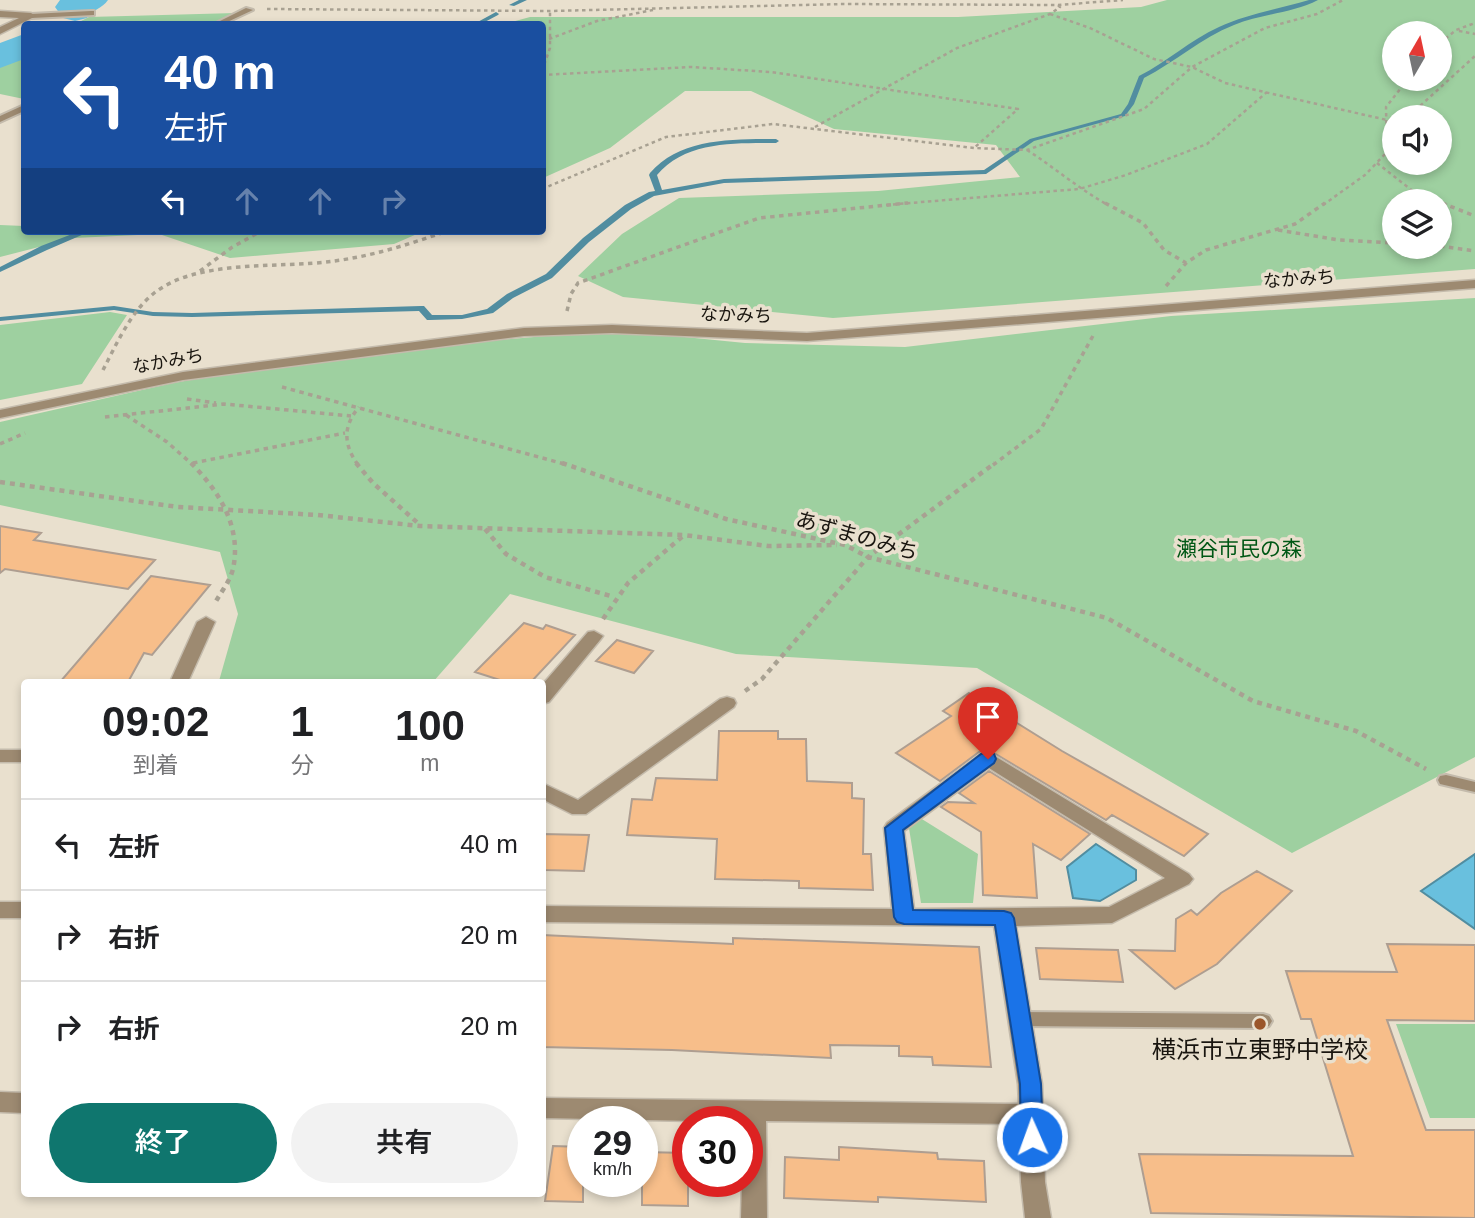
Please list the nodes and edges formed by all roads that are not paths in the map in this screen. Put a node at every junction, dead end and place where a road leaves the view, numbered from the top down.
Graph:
1 (249, 10) road end
2 (0, 13) edge
3 (91, 13) dead end
4 (31, 16) junction
5 (225, 21) edge
6 (0, 31) edge
7 (21, 109) edge
8 (0, 119) edge
9 (1475, 284) edge
10 (0, 414) edge
11 (205, 622) road end
12 (594, 636) road end
13 (179, 679) edge
14 (546, 693) edge
15 (727, 703) road end
16 (0, 756) edge
17 (21, 756) edge
18 (1446, 780) road end
19 (1475, 787) edge
20 (546, 792) edge
21 (0, 910) edge
22 (21, 910) edge
23 (546, 914) edge
24 (904, 917) junction
25 (1004, 918) junction
26 (1019, 1019) junction
27 (1263, 1021) dead end
28 (0, 1102) edge
29 (21, 1103) edge
30 (546, 1108) edge
31 (672, 1110) edge
32 (763, 1111) edge
33 (1032, 1114) junction
34 (754, 1197) edge
35 (754, 1218) edge
36 (1038, 1218) edge

1 - 5 lane
2 - 4 street
3 - 4 lane
4 - 6 street
7 - 8 lane
9 - 10 street, なかみち
11 - 13 street
12 - 14 street
15 - 20 street
16 - 17 street
18 - 19 lane
21 - 22 street
23 - 24 street
24 - 25 street
24 - 25 street
25 - 26 street
26 - 27 lane
26 - 33 street
28 - 29 street
30 - 31 street
32 - 33 street
33 - 36 street
34 - 35 street

